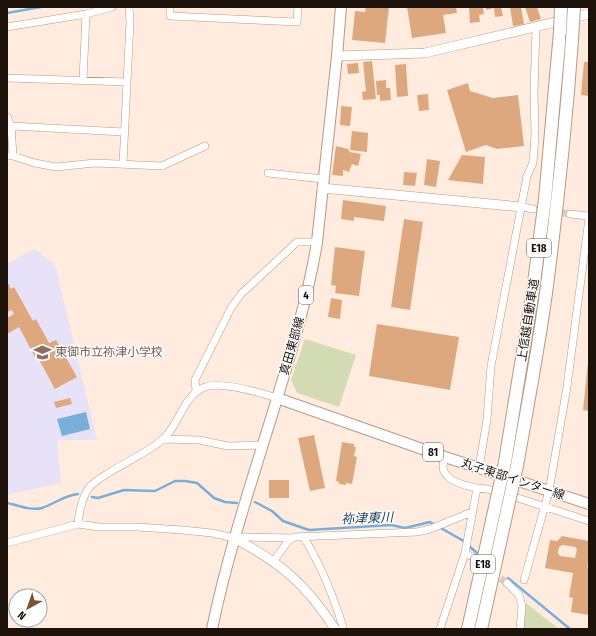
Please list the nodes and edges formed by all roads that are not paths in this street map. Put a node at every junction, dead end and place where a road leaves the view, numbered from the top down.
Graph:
1 (112, 7) edge
2 (129, 7) edge
3 (170, 7) edge
4 (298, 7) edge
5 (341, 7) edge
6 (561, 7) edge
7 (574, 7) edge
8 (86, 14) junction
9 (589, 14) edge
10 (7, 27) edge
11 (536, 28) junction
12 (337, 56) junction
13 (7, 78) edge
14 (83, 80) junction
15 (127, 82) junction
16 (7, 117) edge
17 (11, 126) junction
18 (124, 132) junction
19 (205, 146) dead end
20 (10, 156) edge
21 (123, 164) junction
22 (268, 173) dead end
23 (322, 184) junction
24 (522, 207) junction
25 (533, 209) dead end
26 (570, 214) tunnel mouth
27 (589, 217) edge
28 (316, 242) junction
29 (196, 392) junction
30 (277, 398) junction
31 (163, 439) junction
32 (263, 445) junction
33 (445, 457) junction
34 (479, 468) junction
35 (477, 488) junction
36 (550, 491) junction
37 (589, 504) edge
38 (545, 507) junction
39 (472, 512) junction
40 (589, 521) edge
41 (78, 524) junction
42 (303, 536) junction
43 (239, 537) junction
44 (291, 538) junction
45 (7, 543) edge
46 (466, 551) junction
47 (476, 559) dead end
48 (497, 560) junction
49 (274, 561) junction
50 (524, 580) dead end
51 (507, 583) tunnel mouth
52 (212, 629) edge
53 (335, 629) edge
54 (342, 629) edge
55 (440, 629) edge
56 (467, 629) edge
57 (481, 629) edge
58 (488, 629) edge
59 (520, 629) edge

1 - 8 street
2 - 15 street
3 - 4 street
5 - 12 main road, 真田東部線 / 4
6 - 56 highway, 上信越自動車道 / E18, bridge
7 - 48 highway, 上信越自動車道 / E18, bridge
8 - 10 street
8 - 14 street
9 - 11 street
11 - 12 street
11 - 24 street
12 - 23 main road, 真田東部線 / 4
13 - 14 street
14 - 15 street
15 - 18 street
16 - 17 street
17 - 18 street
17 - 20 street
18 - 21 street
19 - 21 street
20 - 21 street
22 - 23 street
23 - 24 street
23 - 28 main road, 真田東部線 / 4
24 - 25 street
24 - 34 street
26 - 27 street
27 - 36 street
28 - 29 street
28 - 30 main road, 真田東部線 / 4
29 - 30 street
29 - 31 street
30 - 32 main road, 真田東部線 / 4
30 - 33 main road, 丸子東部インター線 / 81
31 - 32 street
31 - 41 street
32 - 43 main road, 真田東部線 / 4
33 - 34 main road, 丸子東部インター線 / 81
33 - 35 street
34 - 36 main road, 丸子東部インター線 / 81
35 - 38 street
35 - 39 street
36 - 37 main road, 丸子東部インター線 / 81
36 - 38 street
38 - 40 street
38 - 50 street
39 - 42 street
39 - 46 street
41 - 43 street
41 - 45 street
42 - 44 street
42 - 54 street
43 - 44 street
43 - 49 street
43 - 52 main road, 真田東部線 / 4
44 - 49 street
46 - 47 street
46 - 55 street
48 - 57 highway, 上信越自動車道 / E18
48 - 58 highway
49 - 53 street
51 - 59 street

